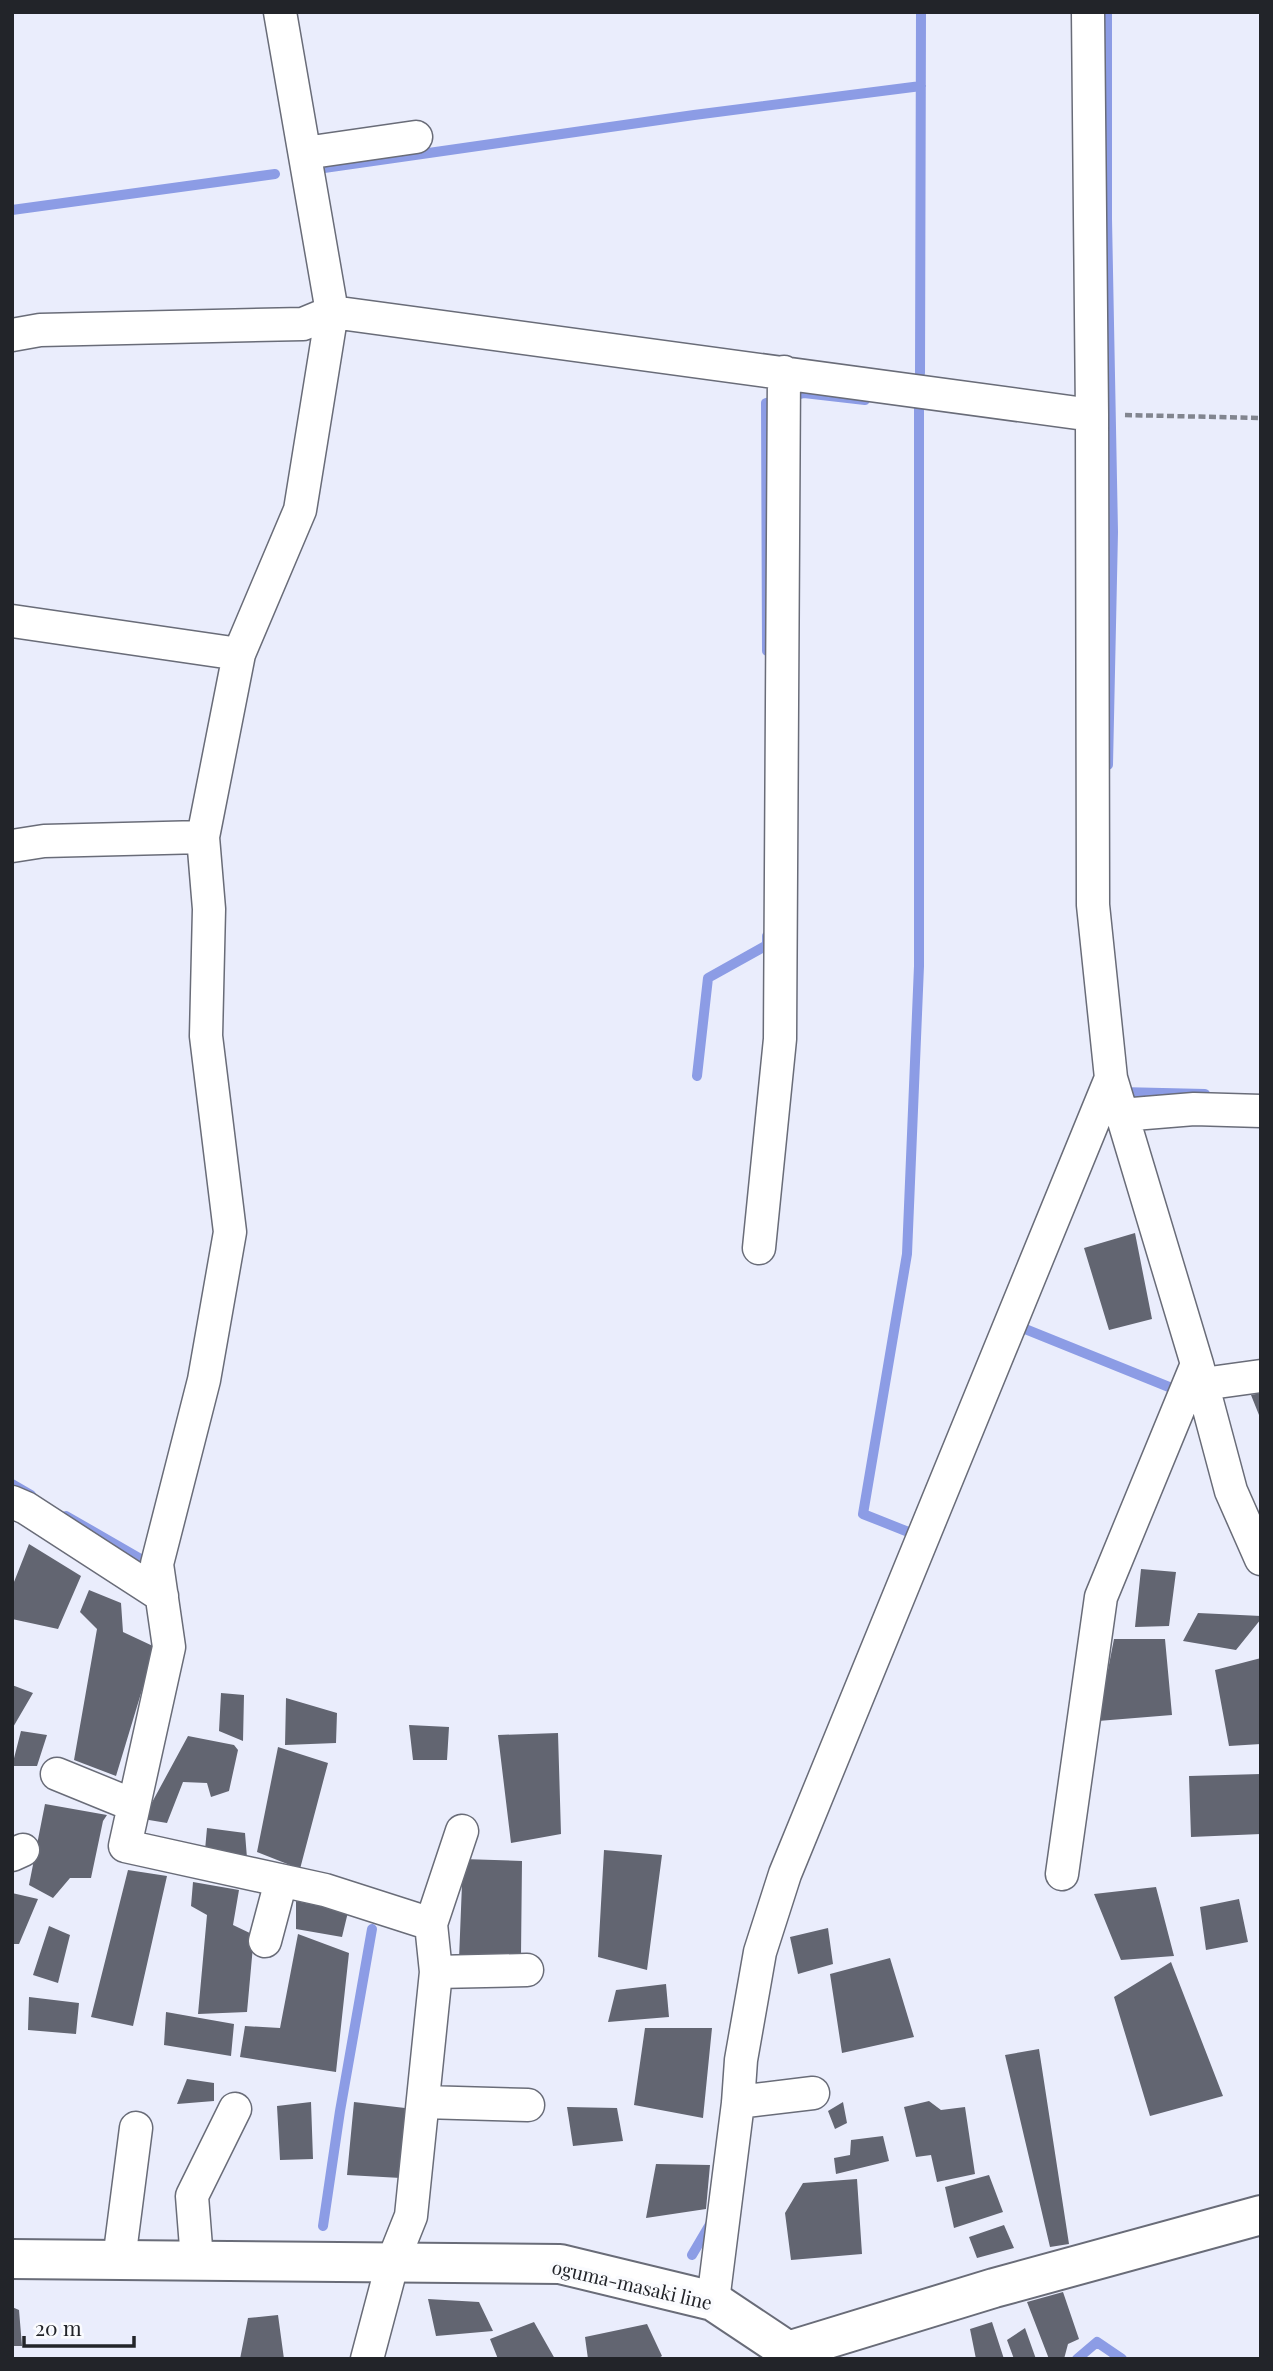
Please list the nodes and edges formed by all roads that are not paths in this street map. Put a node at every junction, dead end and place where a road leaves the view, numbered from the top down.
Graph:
1 (280, 12) edge
2 (1088, 12) edge
3 (416, 137) dead end
4 (305, 153) junction
5 (332, 312) junction
6 (12, 335) edge
7 (784, 372) junction
8 (1092, 415) junction
9 (12, 621) edge
10 (239, 654) junction
11 (203, 837) junction
12 (12, 846) edge
13 (1111, 1078) junction
14 (1261, 1111) edge
15 (1121, 1115) junction
16 (759, 1248) dead end
17 (1200, 1374) junction
18 (1261, 1376) edge
19 (12, 1502) edge
20 (1261, 1559) edge
21 (162, 1596) junction
22 (57, 1774) dead end
23 (133, 1805) junction
24 (462, 1831) dead end
25 (1062, 1874) dead end
26 (281, 1881) junction
27 (431, 1924) junction
28 (265, 1941) dead end
29 (527, 1970) dead end
30 (436, 1972) junction
31 (813, 2093) dead end
32 (423, 2102) junction
33 (738, 2102) junction
34 (528, 2105) dead end
35 (235, 2109) dead end
36 (136, 2128) dead end
37 (1261, 2215) edge
38 (12, 2259) edge
39 (119, 2260) junction
40 (197, 2260) junction
41 (393, 2262) junction
42 (713, 2301) junction
43 (784, 2356) edge
44 (367, 2359) edge

1 - 4 street
2 - 8 street
3 - 4 street
4 - 5 street
5 - 6 street
5 - 7 street
5 - 10 street
7 - 8 street
7 - 16 street
8 - 13 street
9 - 10 street
10 - 11 street
11 - 12 street
11 - 21 street
13 - 15 street
13 - 33 street
14 - 15 street
15 - 17 street
17 - 18 street
17 - 20 street
17 - 25 street
19 - 21 street
21 - 23 street
22 - 23 street
23 - 26 street
24 - 27 street
26 - 27 street
26 - 28 street
27 - 30 street
29 - 30 street
30 - 32 street
31 - 33 street
32 - 34 street
32 - 41 street
33 - 42 street
35 - 40 street
36 - 39 street
37 - 43 main road, oguma-masaki line
38 - 39 main road, oguma-masaki line
39 - 40 main road, oguma-masaki line
40 - 41 main road, oguma-masaki line
41 - 42 main road, oguma-masaki line
41 - 44 street
42 - 43 main road, oguma-masaki line

